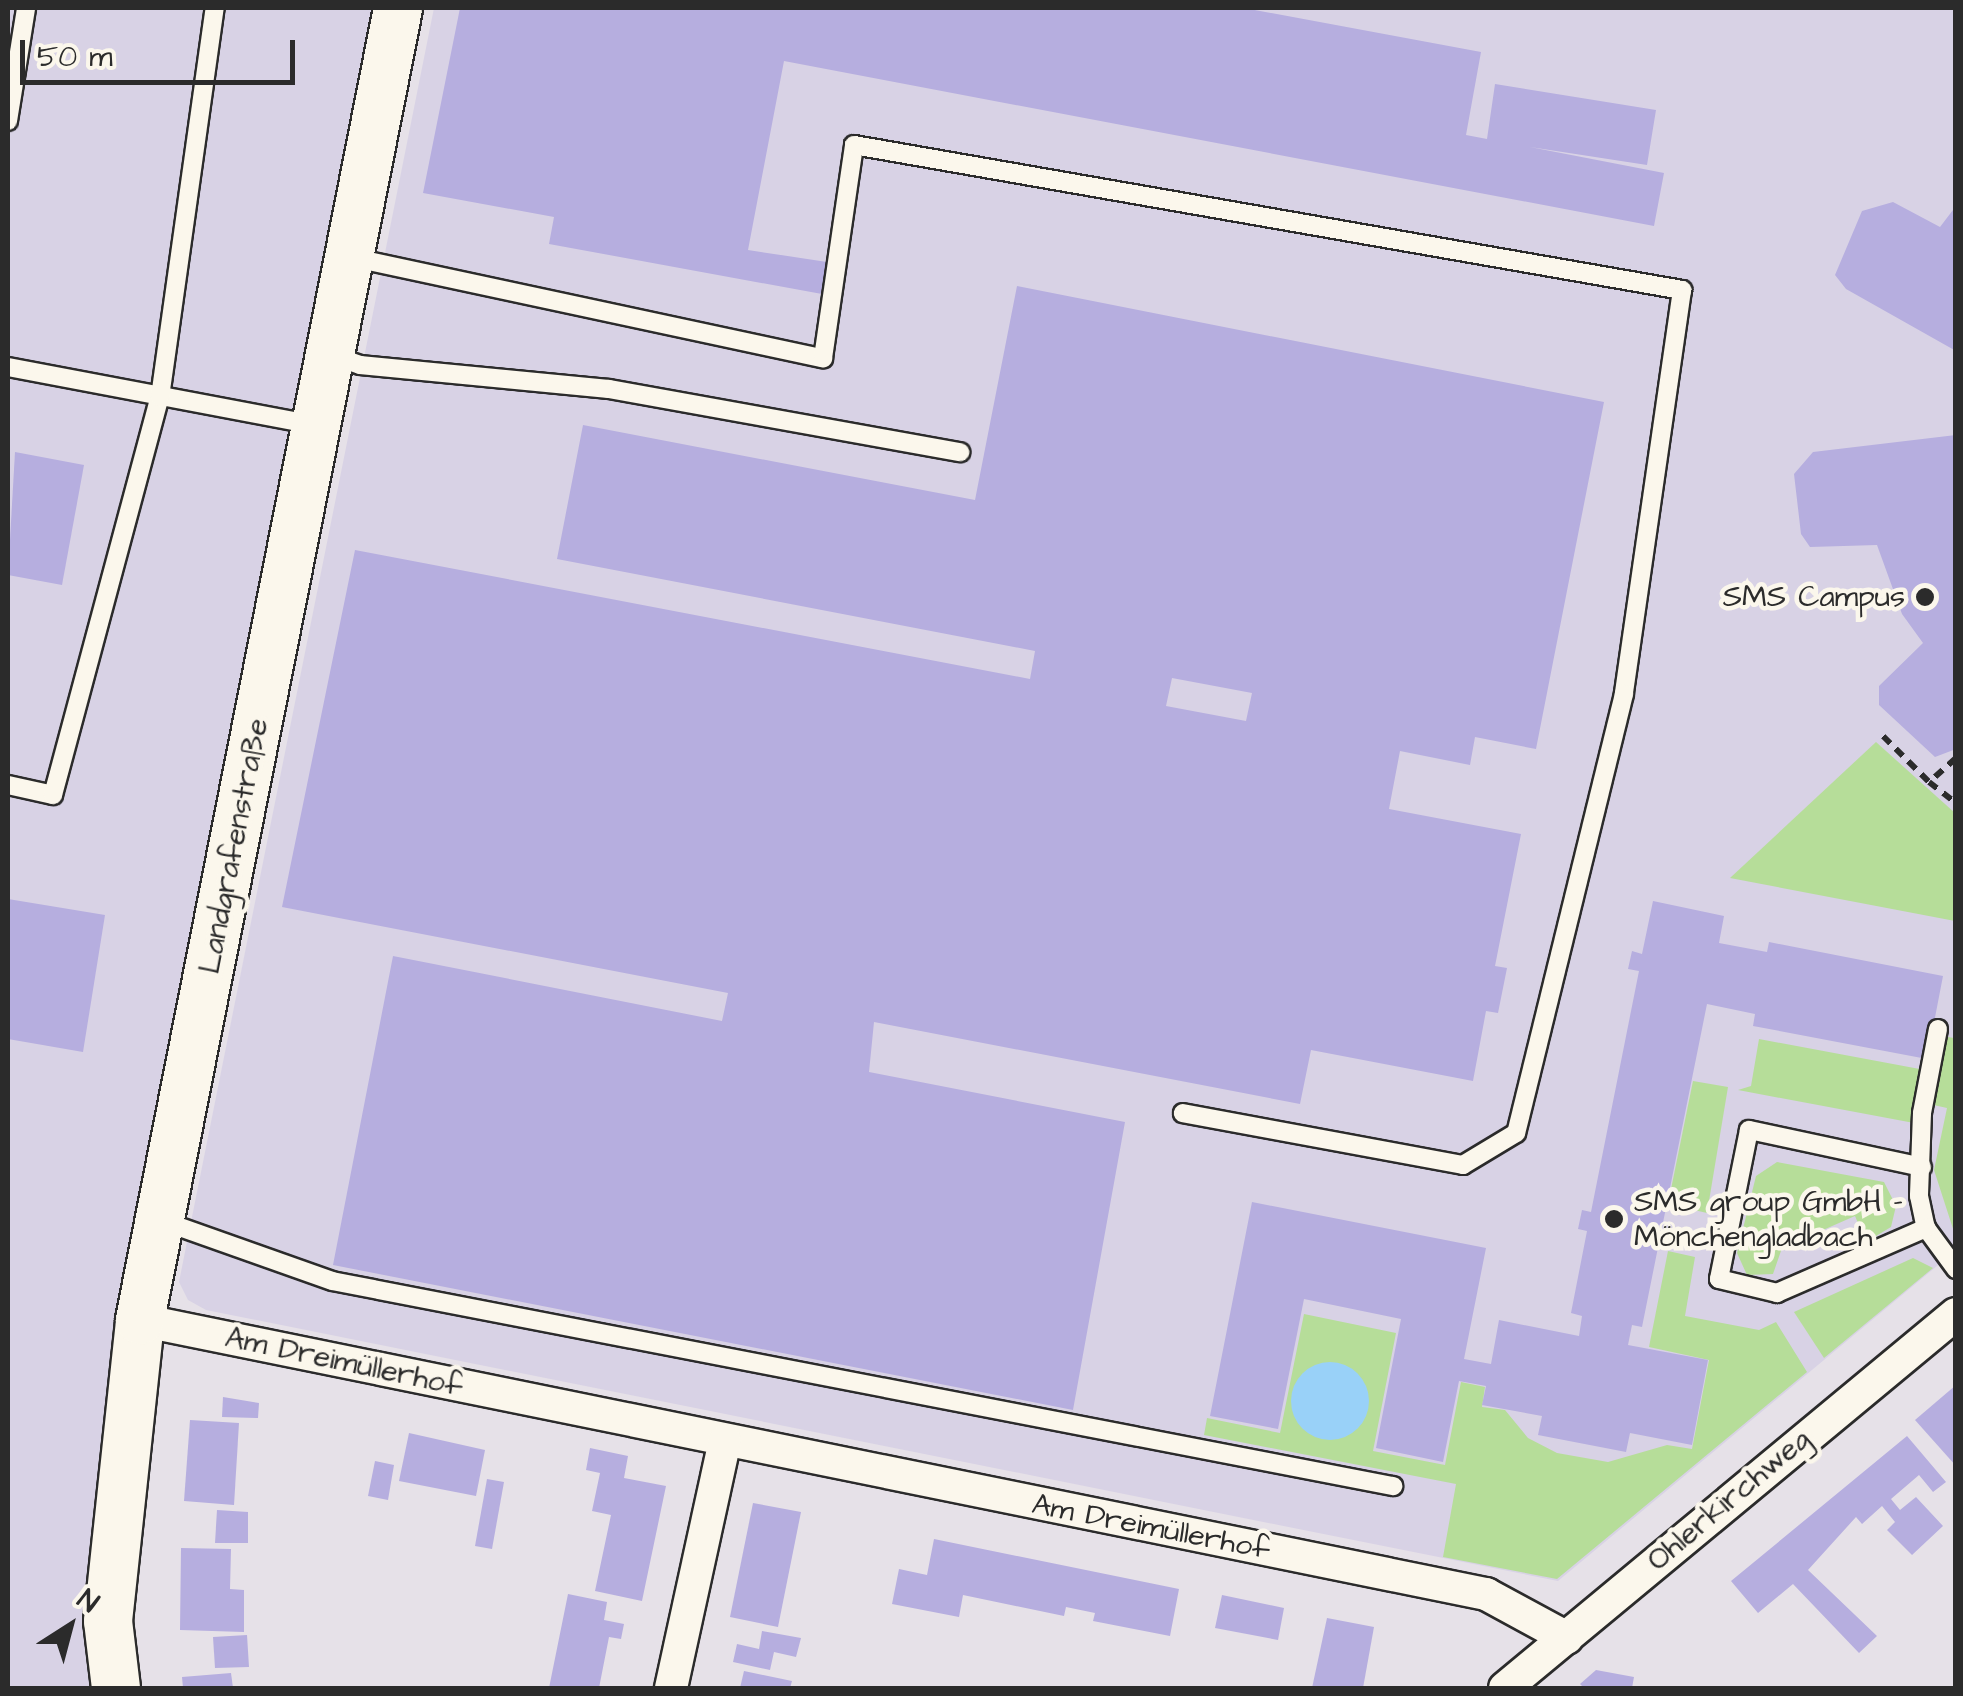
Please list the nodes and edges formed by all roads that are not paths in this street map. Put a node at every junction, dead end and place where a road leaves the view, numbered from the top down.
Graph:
1 (26, 8) edge
2 (214, 8) edge
3 (398, 8) edge
4 (8, 121) edge
5 (350, 257) junction
6 (330, 354) junction
7 (8, 367) edge
8 (160, 397) junction
9 (317, 426) junction
10 (960, 452) dead end
11 (8, 786) edge
12 (1938, 1030) dead end
13 (1183, 1112) dead end
14 (1922, 1167) junction
15 (160, 1220) junction
16 (1926, 1228) junction
17 (1956, 1269) edge
18 (1956, 1314) edge
19 (140, 1320) junction
20 (724, 1441) junction
21 (1393, 1486) dead end
22 (1568, 1638) junction
23 (116, 1688) edge
24 (671, 1688) edge
25 (1505, 1688) edge

1 - 4 lane
2 - 8 lane
3 - 5 street, Landgrafenstraße
5 - 6 street, Landgrafenstraße
5 - 13 lane
6 - 9 street, Landgrafenstraße
6 - 10 lane
7 - 8 lane
8 - 9 lane
8 - 11 lane
9 - 15 street, Landgrafenstraße
12 - 14 lane
14 - 16 lane
14 - 16 lane
15 - 19 street, Landgrafenstraße
15 - 21 lane
16 - 17 lane
18 - 22 street, Ohlerkirchweg
19 - 20 street, Am Dreimüllerhof
19 - 23 street, Landgrafenstraße
20 - 22 street, Am Dreimüllerhof
20 - 24 street
22 - 25 street, Ohlerkirchweg

